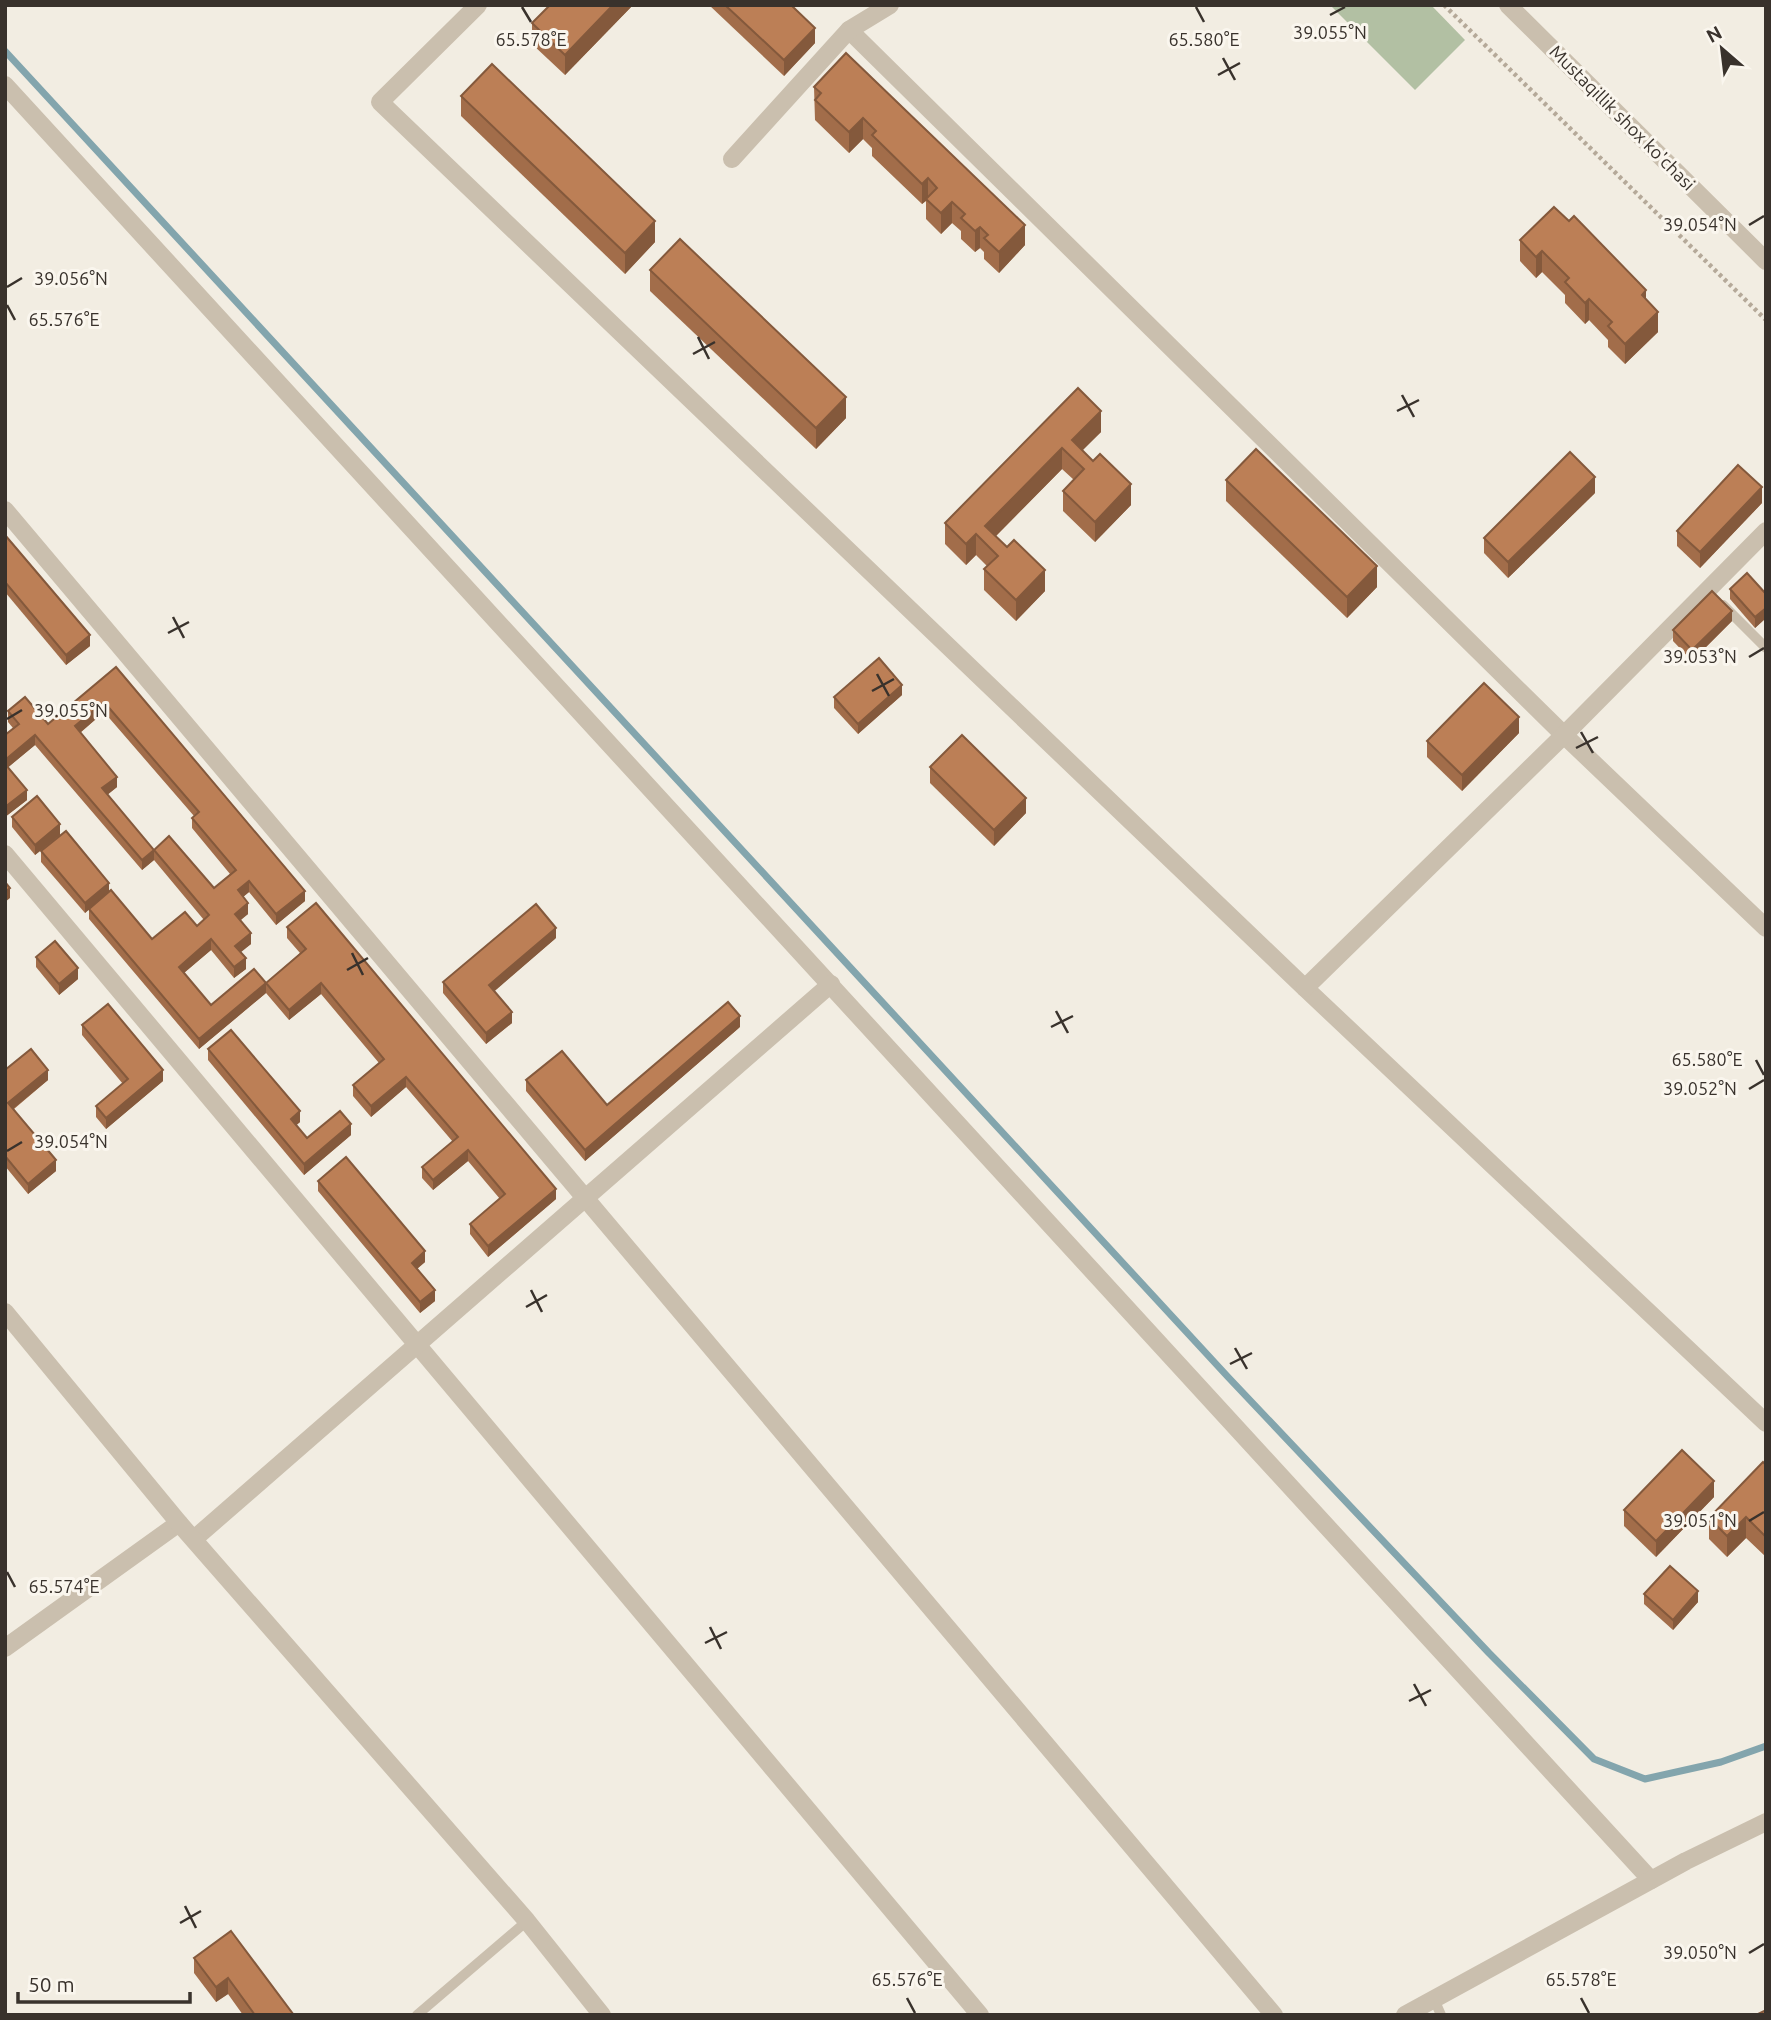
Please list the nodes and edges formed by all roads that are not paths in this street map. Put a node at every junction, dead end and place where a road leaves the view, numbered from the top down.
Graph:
1 (478, 5) edge
2 (890, 5) edge
3 (1508, 5) edge
4 (849, 30) junction
5 (5, 85) edge
6 (732, 159) dead end
7 (1766, 261) edge
8 (5, 510) edge
9 (1766, 531) edge
10 (1708, 590) junction
11 (1766, 648) edge
12 (1564, 735) junction
13 (5, 854) edge
14 (1766, 928) edge
15 (831, 984) junction
16 (1305, 988) junction
17 (584, 1200) junction
18 (5, 1312) edge
19 (418, 1344) junction
20 (1766, 1423) edge
21 (179, 1522) junction
22 (194, 1539) junction
23 (5, 1648) edge
24 (1766, 1822) edge
25 (1651, 1880) junction
26 (527, 1921) junction
27 (1437, 2007) edge
28 (417, 2015) edge
29 (602, 2015) edge
30 (980, 2015) edge
31 (1274, 2015) edge
32 (1405, 2015) edge

1 - 16 street
2 - 4 street
3 - 7 street, Mustaqillik shox ko'chasi
4 - 6 street
4 - 12 street
5 - 15 street
8 - 17 street
9 - 10 street
10 - 11 lane
10 - 12 street
12 - 14 street
12 - 16 street
13 - 19 street
15 - 17 street
15 - 25 street
16 - 20 street
17 - 19 street
17 - 31 street
18 - 21 street
19 - 22 street
19 - 30 street
21 - 22 street
21 - 23 street
22 - 26 street
24 - 25 street
25 - 27 street
26 - 28 lane
26 - 29 street
27 - 32 street

